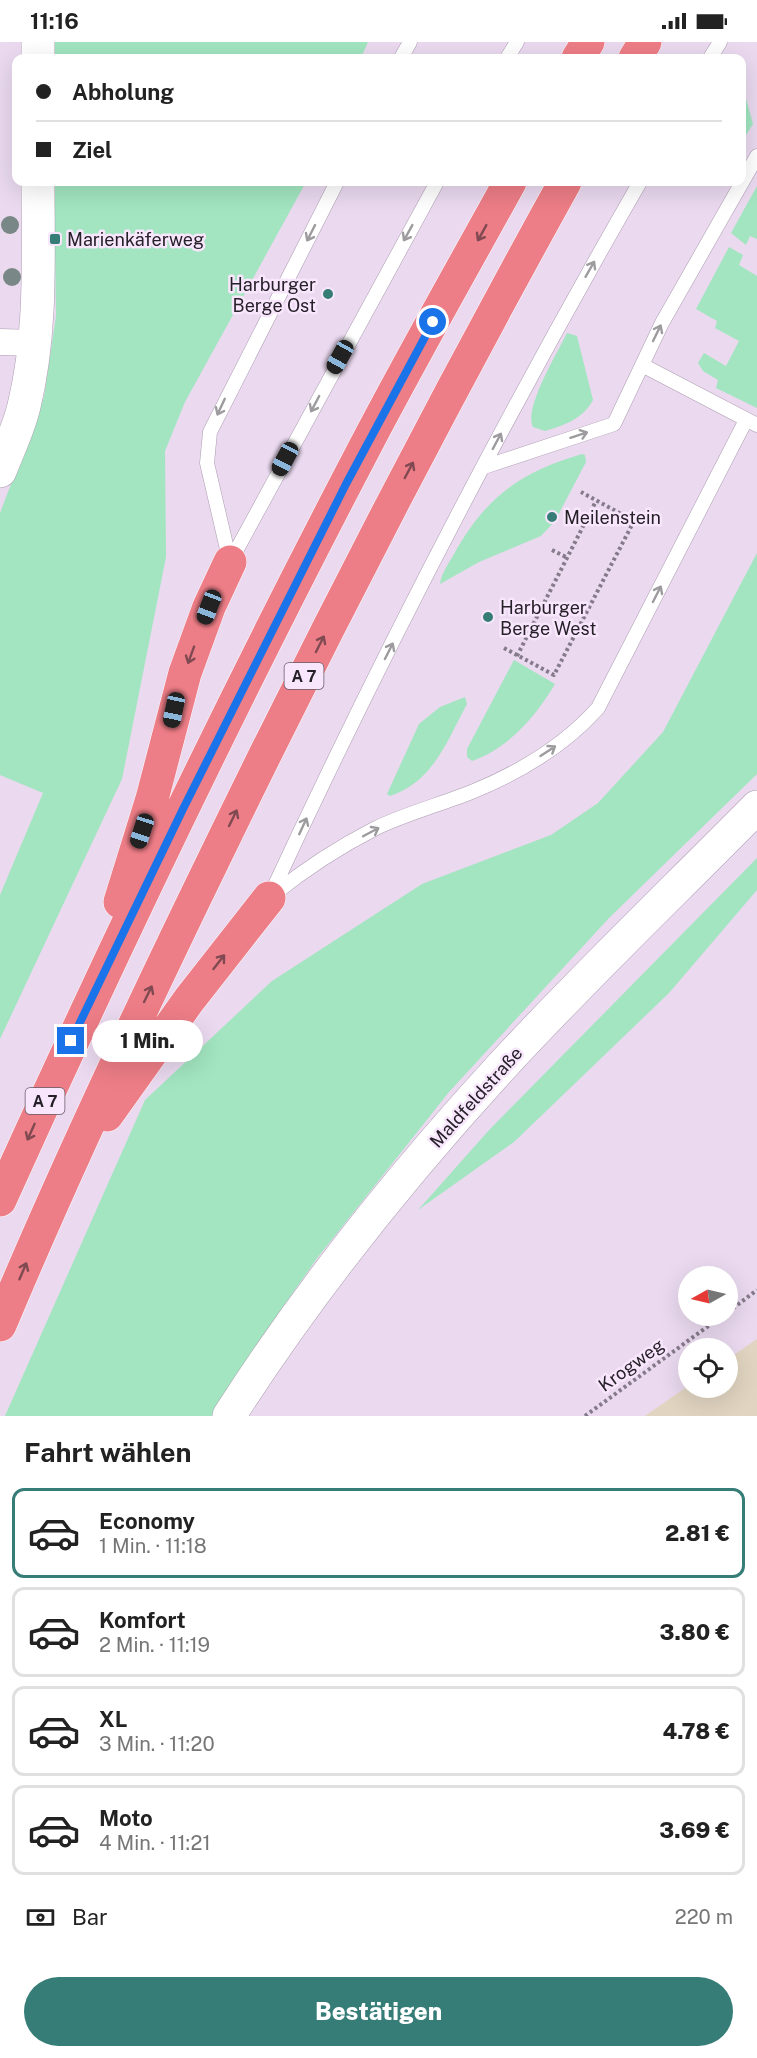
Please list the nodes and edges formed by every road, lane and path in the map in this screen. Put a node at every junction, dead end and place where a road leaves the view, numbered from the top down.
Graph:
1 (757, 156) edge
2 (746, 175) edge
3 (38, 186) edge
4 (336, 186) edge
5 (435, 186) edge
6 (508, 186) edge
7 (563, 186) edge
8 (638, 186) edge
9 (740, 186) edge
10 (0, 342) edge
11 (36, 343) junction
12 (642, 365) junction
13 (752, 422) edge
14 (484, 466) junction
15 (0, 471) edge
16 (581, 492) dead end
17 (596, 501) junction
18 (570, 515) dead end
19 (586, 524) junction
20 (552, 550) dead end
21 (568, 558) junction
22 (230, 562) junction
23 (504, 648) dead end
24 (517, 656) junction
25 (757, 807) edge
26 (269, 898) junction
27 (89, 1002) junction
28 (62, 1180) junction
29 (0, 1200) edge
30 (757, 1290) edge
31 (738, 1304) edge
32 (0, 1325) edge
33 (708, 1326) edge
34 (229, 1416) edge
35 (585, 1416) edge

2 -> 1 lane
3 - 11 main road
4 -> 22 lane
5 -> 22 lane
6 -> 27 highway, A 7
28 -> 7 highway, A 7
14 -> 8 lane
12 -> 9 lane
10 - 11 street
11 - 15 main road
12 - 13 lane
14 -> 12 lane
26 -> 13 lane
26 -> 14 lane
16 - 17 path
17 - 19 path
17 - 24 path
18 - 19 path
19 - 21 path
20 - 21 path
21 - 24 path
22 -> 27 highway
23 - 24 path
25 - 34 main road, Maldfeldstraße
28 -> 26 highway
27 -> 29 highway, A 7
32 -> 28 highway, A 7
30 - 31 path
33 - 35 path, Krogweg

